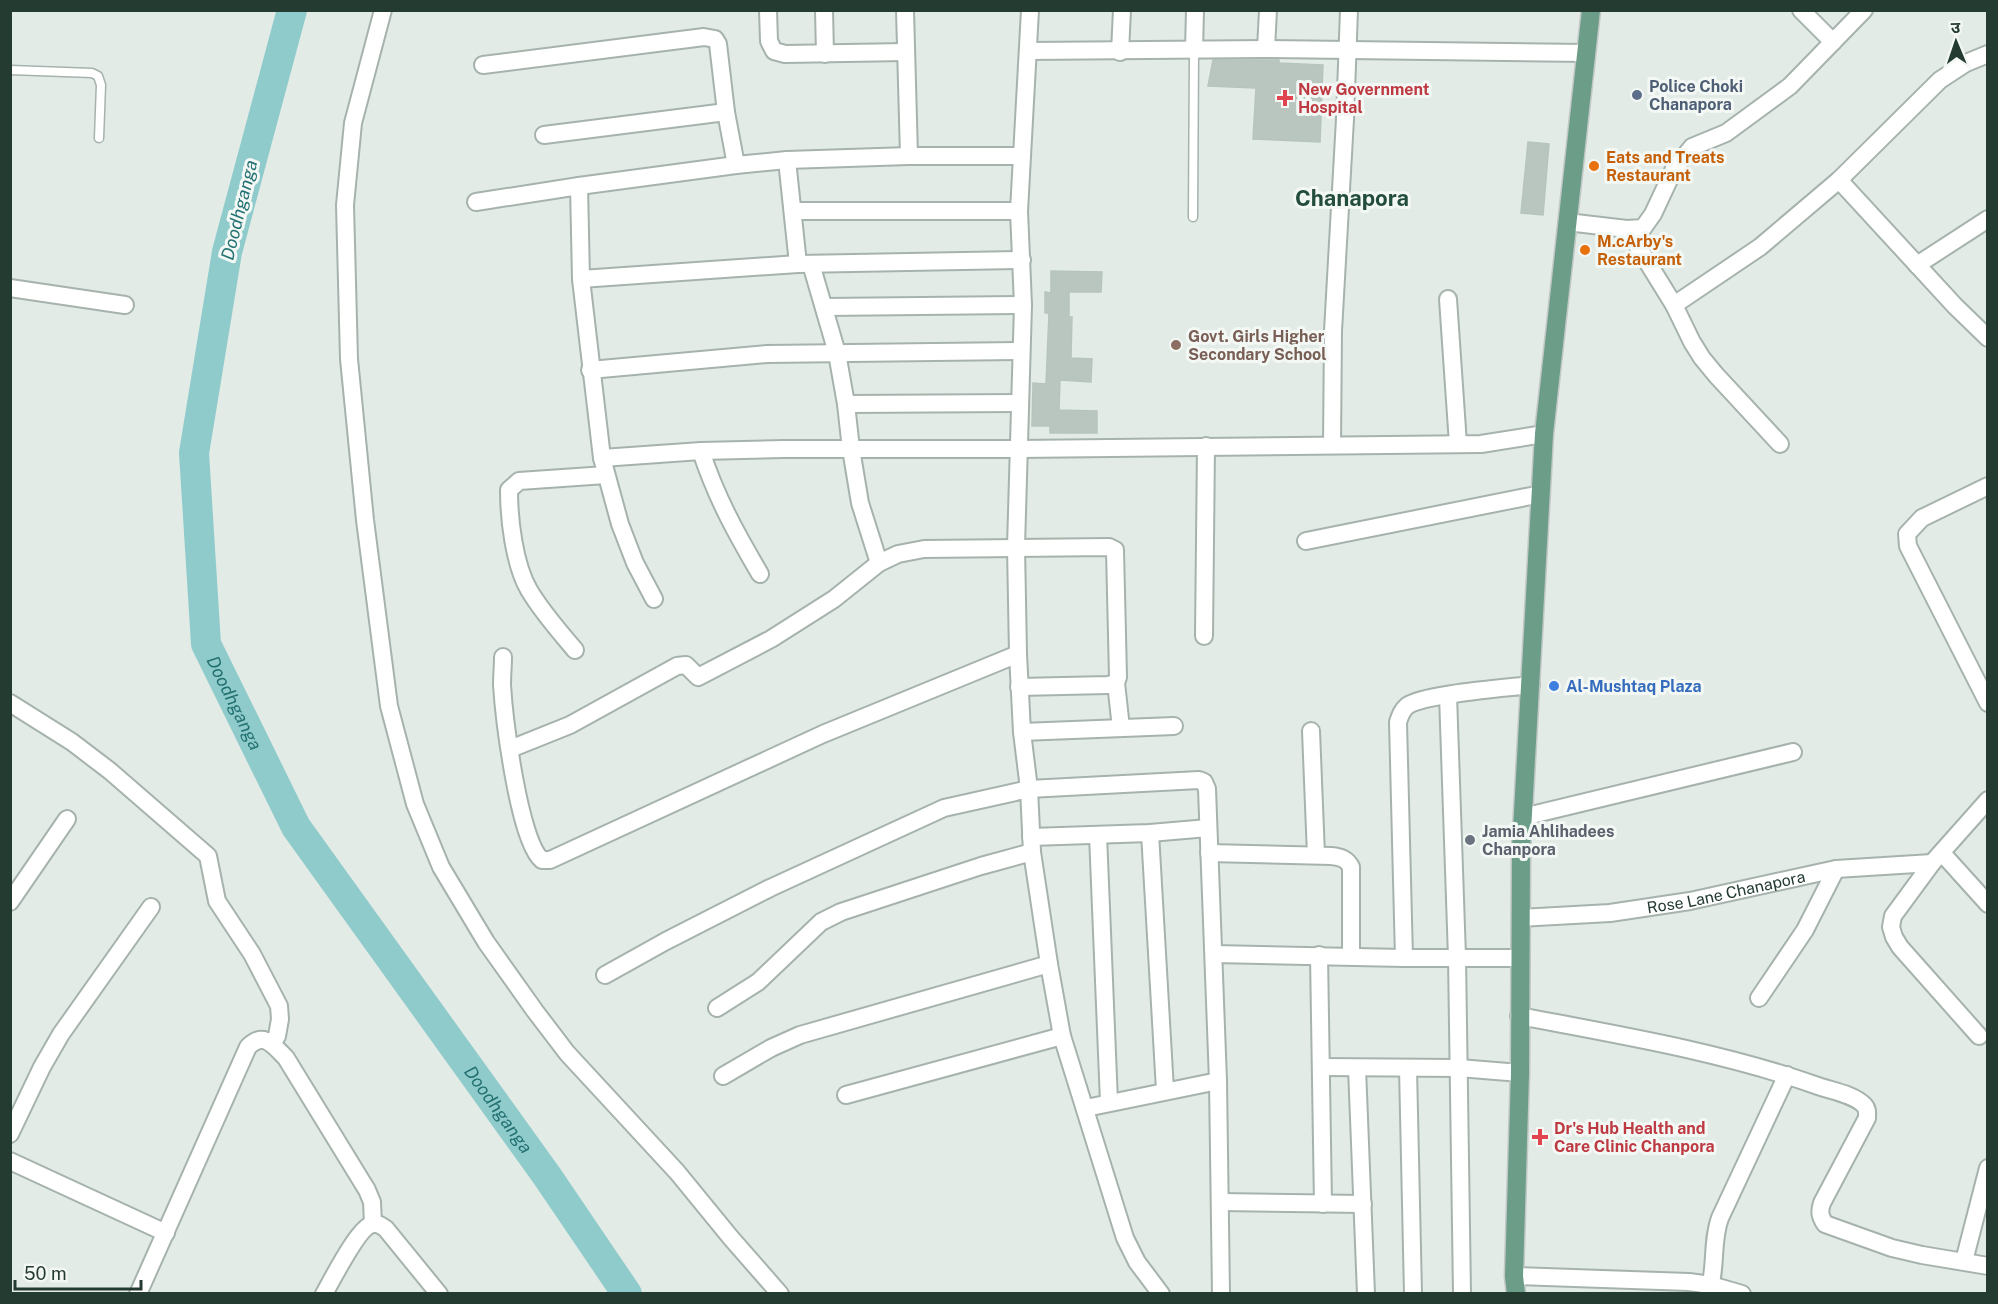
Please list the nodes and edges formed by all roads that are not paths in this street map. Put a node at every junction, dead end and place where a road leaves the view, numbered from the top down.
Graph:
1 (383, 10) edge
2 (768, 10) edge
3 (825, 10) edge
4 (905, 10) edge
5 (1030, 10) edge
6 (1122, 10) edge
7 (1196, 10) edge
8 (1268, 10) edge
9 (1349, 10) edge
10 (1590, 10) edge
11 (1801, 10) edge
12 (1864, 10) edge
13 (1833, 42) junction
14 (1266, 49) junction
15 (1347, 50) junction
16 (1028, 51) junction
17 (1120, 51) junction
18 (1194, 51) junction
19 (906, 52) junction
20 (1586, 52) junction
21 (825, 54) junction
22 (1988, 54) edge
23 (483, 65) dead end
24 (10, 70) edge
25 (726, 112) junction
26 (544, 135) dead end
27 (99, 138) dead end
28 (909, 156) junction
29 (1021, 156) junction
30 (787, 160) junction
31 (736, 165) junction
32 (1839, 180) junction
33 (579, 186) junction
34 (476, 202) dead end
35 (793, 211) junction
36 (1019, 211) junction
37 (1193, 217) dead end
38 (1988, 219) edge
39 (1567, 222) junction
40 (1627, 230) junction
41 (1022, 260) junction
42 (805, 264) junction
43 (1917, 264) junction
44 (581, 279) junction
45 (10, 288) edge
46 (1448, 299) dead end
47 (124, 305) dead end
48 (1023, 305) junction
49 (1674, 305) junction
50 (824, 307) junction
51 (1988, 338) edge
52 (1021, 351) junction
53 (837, 353) junction
54 (590, 370) junction
55 (1020, 403) junction
56 (846, 404) junction
57 (1544, 434) junction
58 (1458, 444) junction
59 (1780, 444) dead end
60 (1332, 445) junction
61 (1206, 446) junction
62 (850, 449) junction
63 (1019, 449) junction
64 (701, 451) junction
65 (602, 458) junction
66 (606, 475) junction
67 (1988, 486) edge
68 (1541, 494) junction
69 (1306, 541) dead end
70 (1016, 547) junction
71 (879, 563) junction
72 (760, 574) dead end
73 (654, 599) dead end
74 (1204, 636) dead end
75 (575, 650) dead end
76 (1018, 654) junction
77 (503, 657) dead end
78 (1116, 683) junction
79 (1531, 685) junction
80 (1019, 687) junction
81 (1448, 695) junction
82 (10, 703) edge
83 (1988, 703) edge
84 (1174, 726) dead end
85 (1121, 728) junction
86 (1311, 731) dead end
87 (1022, 732) junction
88 (510, 749) junction
89 (1793, 752) dead end
90 (1029, 789) junction
91 (1988, 800) edge
92 (1523, 817) junction
93 (67, 819) dead end
94 (1208, 828) junction
95 (1150, 832) junction
96 (1098, 835) junction
97 (1032, 844) junction
98 (1209, 853) junction
99 (1316, 855) junction
100 (1937, 858) junction
101 (1836, 869) junction
102 (10, 902) edge
103 (1988, 904) edge
104 (151, 907) dead end
105 (1521, 918) junction
106 (1214, 954) junction
107 (1319, 955) junction
108 (1351, 956) junction
109 (1456, 957) junction
110 (1404, 958) junction
111 (1521, 958) junction
112 (1049, 964) junction
113 (605, 975) dead end
114 (1759, 998) dead end
115 (717, 1008) dead end
116 (1519, 1016) junction
117 (1062, 1036) junction
118 (1979, 1036) dead end
119 (272, 1044) junction
120 (1322, 1067) junction
121 (1357, 1068) junction
122 (1408, 1068) junction
123 (1459, 1068) junction
124 (1520, 1073) junction
125 (1787, 1075) junction
126 (723, 1076) dead end
127 (1218, 1081) junction
128 (1165, 1090) junction
129 (846, 1095) dead end
130 (1109, 1102) junction
131 (1086, 1108) junction
132 (10, 1134) edge
133 (10, 1161) edge
134 (1988, 1168) edge
135 (1984, 1196) edge
136 (1220, 1202) junction
137 (1323, 1204) junction
138 (1363, 1204) junction
139 (373, 1224) junction
140 (166, 1233) junction
141 (1964, 1261) junction
142 (1988, 1266) edge
143 (1515, 1284) edge
144 (1710, 1289) edge
145 (138, 1293) edge
146 (324, 1293) edge
147 (439, 1293) edge
148 (780, 1293) edge
149 (1161, 1293) edge
150 (1221, 1293) edge
151 (1366, 1293) edge
152 (1413, 1293) edge
153 (1462, 1293) edge
154 (1742, 1293) edge

1 - 148 street
2 - 21 street
3 - 21 street
4 - 19 street
5 - 16 street
6 - 17 street
7 - 18 street
8 - 14 street
9 - 15 street
10 - 20 main road
11 - 13 street
12 - 13 street
13 - 40 street
14 - 15 street
14 - 18 street
15 - 20 street
15 - 60 street
16 - 17 street
16 - 29 street
17 - 18 street
18 - 37 lane
19 - 21 street
19 - 28 street
20 - 39 main road
22 - 32 street
23 - 25 street
24 - 27 lane
25 - 26 street
25 - 31 street
28 - 29 street
28 - 30 street
29 - 36 street
30 - 31 street
30 - 35 street
31 - 33 street
32 - 43 street
32 - 49 street
33 - 34 street
33 - 44 street
35 - 36 street
35 - 42 street
36 - 41 street
38 - 43 street
39 - 40 street
39 - 57 main road
40 - 49 street
41 - 42 street
41 - 48 street
42 - 44 street
42 - 50 street
43 - 51 street
44 - 54 street
45 - 47 street
46 - 58 street
48 - 50 street
48 - 52 street
49 - 59 street
50 - 53 street
52 - 53 street
52 - 55 street
53 - 54 street
53 - 56 street
54 - 65 street
55 - 56 street
55 - 63 street
56 - 62 street
57 - 58 street
57 - 68 main road
58 - 60 street
60 - 61 street
61 - 63 street
61 - 74 street
62 - 63 street
62 - 64 street
62 - 71 street
63 - 70 street
64 - 65 street
64 - 72 street
65 - 66 street
66 - 73 street
66 - 75 street
67 - 83 street
68 - 69 street
68 - 79 main road
70 - 71 street
70 - 76 street
70 - 78 street
71 - 88 street
76 - 80 street
76 - 88 street
77 - 88 street
78 - 80 street
78 - 85 street
79 - 81 street
79 - 92 main road
80 - 87 street
81 - 109 street
81 - 110 street
82 - 119 street
84 - 85 street
85 - 87 street
86 - 99 street
87 - 90 street
89 - 92 street
90 - 94 street
90 - 97 street
90 - 113 street
91 - 100 street
92 - 105 main road
93 - 102 street
94 - 95 street
94 - 98 street
95 - 96 street
95 - 128 street
96 - 97 street
96 - 130 street
97 - 112 street
97 - 115 street
98 - 99 street
98 - 106 street
99 - 108 street
100 - 101 street, Rose Lane Chanapora
100 - 103 street
100 - 118 street
101 - 105 street, Rose Lane Chanapora
101 - 114 street
104 - 132 street
105 - 111 main road
106 - 107 street
106 - 127 street
107 - 108 street
107 - 120 street
108 - 110 street
109 - 110 street
109 - 111 street
109 - 123 street
111 - 116 main road
112 - 117 street
112 - 126 street
116 - 124 main road
116 - 125 street
117 - 129 street
117 - 131 street
119 - 139 street
119 - 140 street
120 - 121 street
120 - 137 street
121 - 122 street
121 - 138 street
122 - 123 street
122 - 152 street
123 - 124 street
123 - 153 street
124 - 143 main road
125 - 141 street
125 - 144 street
127 - 128 street
127 - 136 street
128 - 130 street
130 - 131 street
131 - 149 street
133 - 140 street
134 - 135 street
135 - 141 street
136 - 137 street
136 - 150 street
137 - 138 street
138 - 151 street
139 - 146 street
139 - 147 street
140 - 145 street
141 - 142 street
143 - 144 street
144 - 154 street

